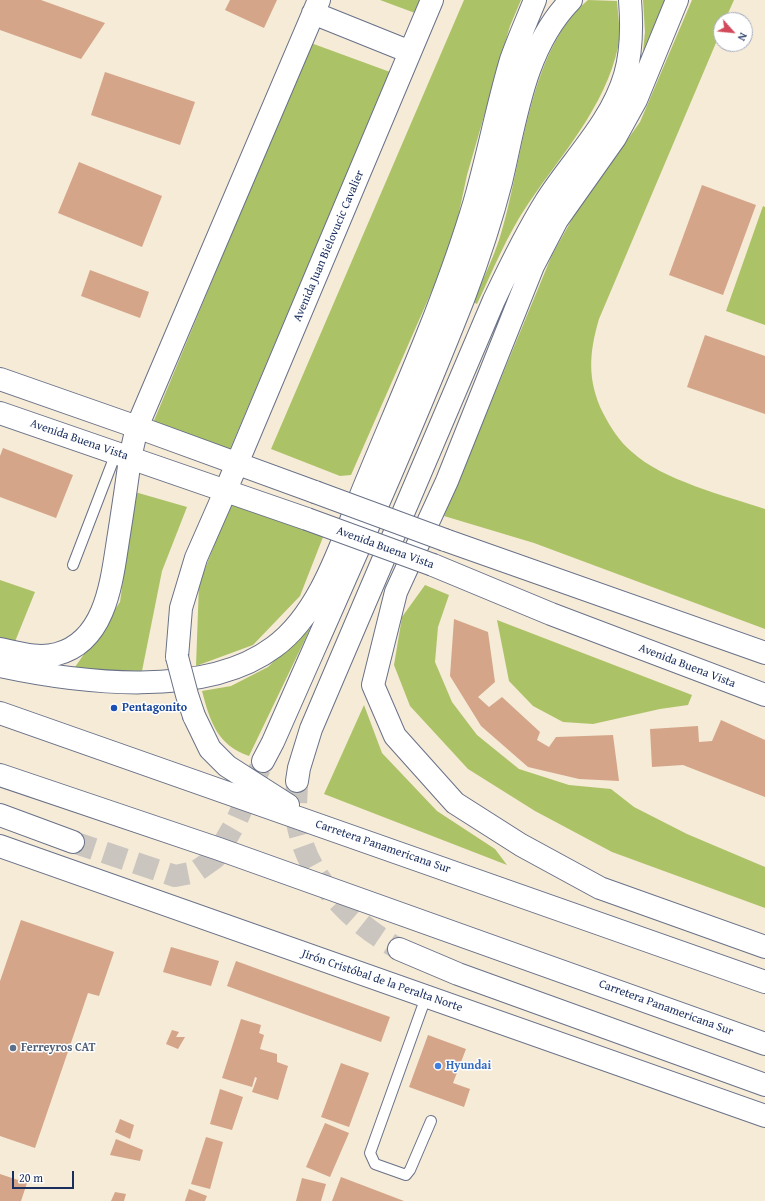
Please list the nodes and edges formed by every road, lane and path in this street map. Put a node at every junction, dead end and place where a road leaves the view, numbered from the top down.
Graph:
1 (432, 0) edge
2 (535, 0) edge
3 (571, 0) edge
4 (630, 0) edge
5 (677, 0) edge
6 (316, 7) edge
7 (410, 52) junction
8 (0, 379) edge
9 (0, 413) edge
10 (137, 427) junction
11 (123, 455) junction
12 (237, 464) junction
13 (225, 492) junction
14 (73, 565) dead end
15 (0, 649) edge
16 (765, 653) edge
17 (0, 666) edge
18 (765, 695) edge
19 (0, 713) edge
20 (263, 761) tunnel mouth
21 (0, 775) edge
22 (297, 781) tunnel mouth
23 (0, 815) edge
24 (73, 842) tunnel mouth
25 (0, 846) edge
26 (423, 862) junction
27 (765, 947) edge
28 (398, 949) tunnel mouth
29 (765, 982) edge
30 (426, 997) junction
31 (765, 1044) edge
32 (765, 1085) edge
33 (765, 1116) edge
34 (431, 1121) dead end

1 - 7 main road, Avenida Juan Bielovucic Cavalier
2 - 17 main road
3 - 20 main road
4 - 22 main road
5 - 27 main road
6 - 7 main road
6 - 10 main road
7 - 12 main road, Avenida Juan Bielovucic Cavalier
8 - 10 main road
9 - 11 main road, Avenida Buena Vista
10 - 11 main road
10 - 12 main road
11 - 13 main road, Avenida Buena Vista
11 - 14 lane
11 - 15 main road
12 - 13 main road, Avenida Juan Bielovucic Cavalier
12 - 16 main road, bridge
13 - 18 main road, Avenida Buena Vista, bridge
13 - 26 main road, Avenida Juan Bielovucic Cavalier, bridge
19 - 26 main road, Carretera Panamericana Sur
21 - 31 main road, Carretera Panamericana Sur
23 - 24 main road
25 - 30 main road, Jirón Cristóbal de la Peralta Norte
26 - 29 main road, Carretera Panamericana Sur
28 - 32 main road
30 - 33 main road, Jirón Cristóbal de la Peralta Norte
30 - 34 lane

